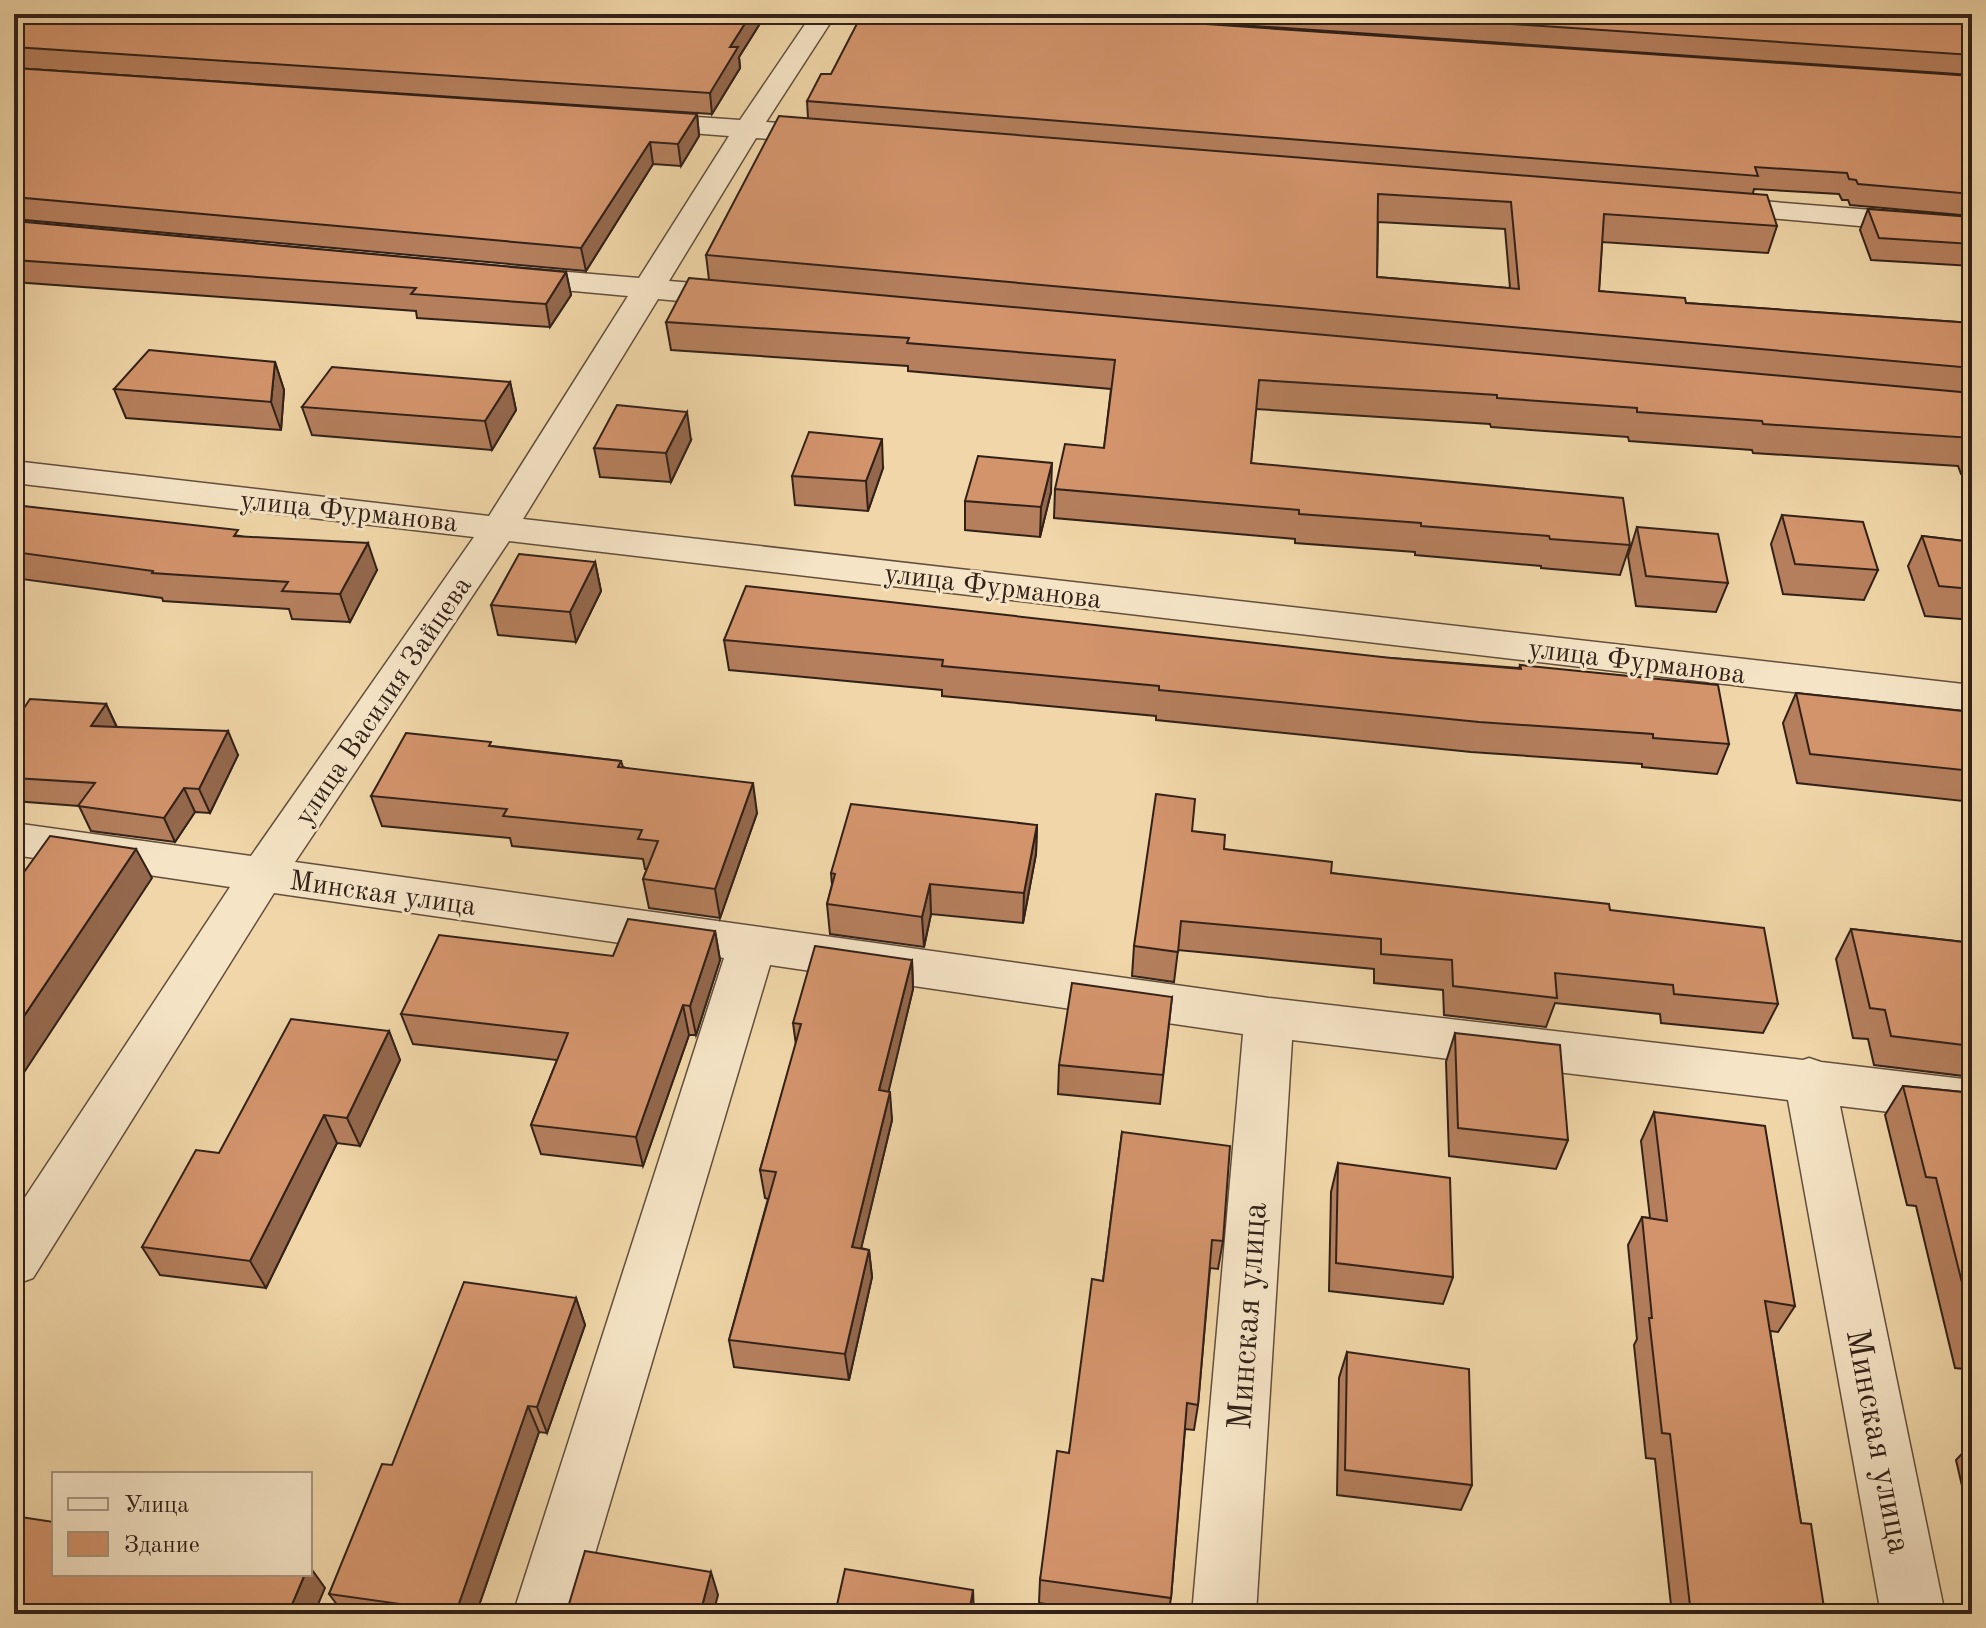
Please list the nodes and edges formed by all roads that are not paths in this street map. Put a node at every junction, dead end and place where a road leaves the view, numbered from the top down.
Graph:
1 (824, 14) edge
2 (620, 119) edge
3 (748, 128) junction
4 (859, 137) edge
5 (1686, 204) edge
6 (1972, 227) edge
7 (474, 273) edge
8 (648, 288) junction
9 (774, 300) edge
10 (14, 472) edge
11 (500, 527) junction
12 (1972, 699) edge
13 (14, 839) edge
14 (262, 875) junction
15 (752, 946) junction
16 (1269, 1018) junction
17 (1809, 1079) junction
18 (1972, 1101) edge
19 (14, 1261) edge
20 (545, 1614) edge
21 (1224, 1614) edge
22 (1913, 1614) edge

1 - 3 street, улица Василия Зайцева
2 - 3 street
3 - 4 street
3 - 8 street, улица Василия Зайцева
5 - 6 street
7 - 8 street
8 - 9 street
8 - 11 street, улица Василия Зайцева
10 - 11 street, улица Фурманова
11 - 12 street, улица Фурманова
11 - 14 street, улица Василия Зайцева
13 - 14 street, Минская улица
14 - 15 street, Минская улица
14 - 19 street, улица Василия Зайцева
15 - 16 street, Минская улица
15 - 20 street
16 - 17 street, Минская улица
16 - 21 street, Минская улица
17 - 18 street, Минская улица
17 - 22 street, Минская улица

